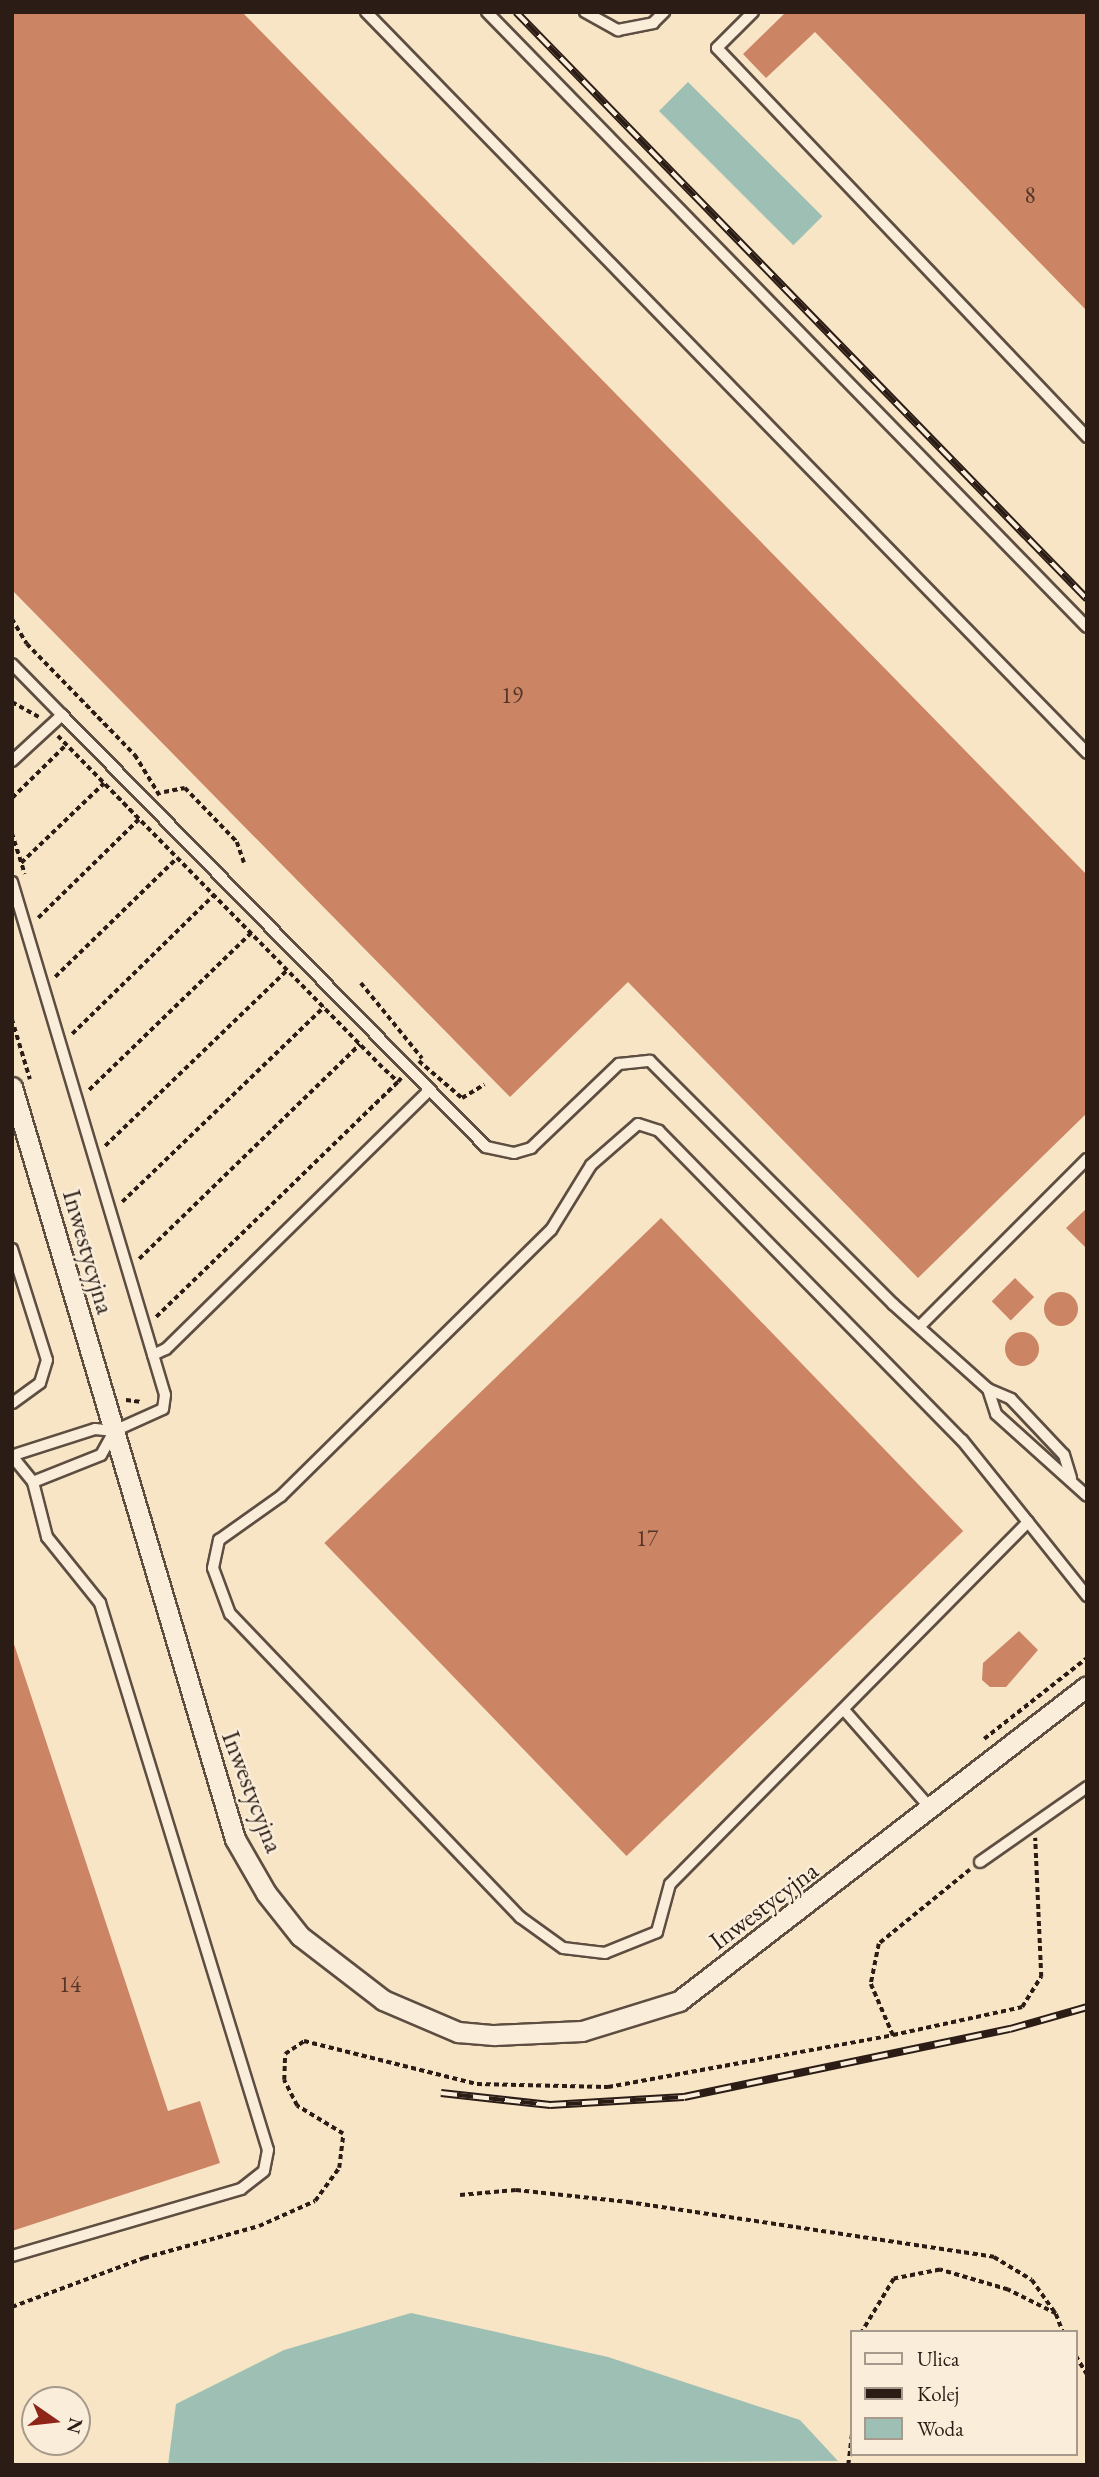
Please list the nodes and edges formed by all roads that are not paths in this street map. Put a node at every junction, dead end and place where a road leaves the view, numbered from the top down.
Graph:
1 (366, 12) edge
2 (487, 12) edge
3 (585, 12) edge
4 (664, 12) edge
5 (753, 12) edge
6 (1087, 437) edge
7 (1087, 627) edge
8 (12, 664) edge
9 (62, 715) junction
10 (1087, 753) edge
11 (12, 761) edge
12 (12, 882) edge
13 (22, 1086) edge
14 (430, 1090) junction
15 (1087, 1159) edge
16 (12, 1249) edge
17 (920, 1326) junction
18 (153, 1355) junction
19 (988, 1389) junction
20 (12, 1403) edge
21 (114, 1431) junction
22 (15, 1455) edge
23 (1071, 1479) junction
24 (33, 1482) junction
25 (1087, 1496) edge
26 (1028, 1522) junction
27 (1087, 1596) edge
28 (1087, 1686) edge
29 (845, 1711) junction
30 (1087, 1787) edge
31 (931, 1809) junction
32 (980, 1862) road end
33 (12, 2256) edge

1 - 10 lane
2 - 7 lane
3 - 4 lane
5 - 6 lane
8 - 9 lane
9 - 11 lane
9 - 14 lane
12 - 18 lane
13 - 21 street, Inwestycyjna
14 - 17 lane
14 - 18 lane
15 - 17 lane
16 - 20 lane
17 - 19 lane
18 - 21 lane
19 - 23 lane
19 - 23 lane
21 - 22 lane
21 - 24 lane
21 - 31 street, Inwestycyjna
22 - 24 lane
23 - 25 lane
24 - 33 lane
26 - 27 lane
26 - 29 lane
26 - 29 lane
28 - 31 street, Inwestycyjna
29 - 31 lane
30 - 32 lane

